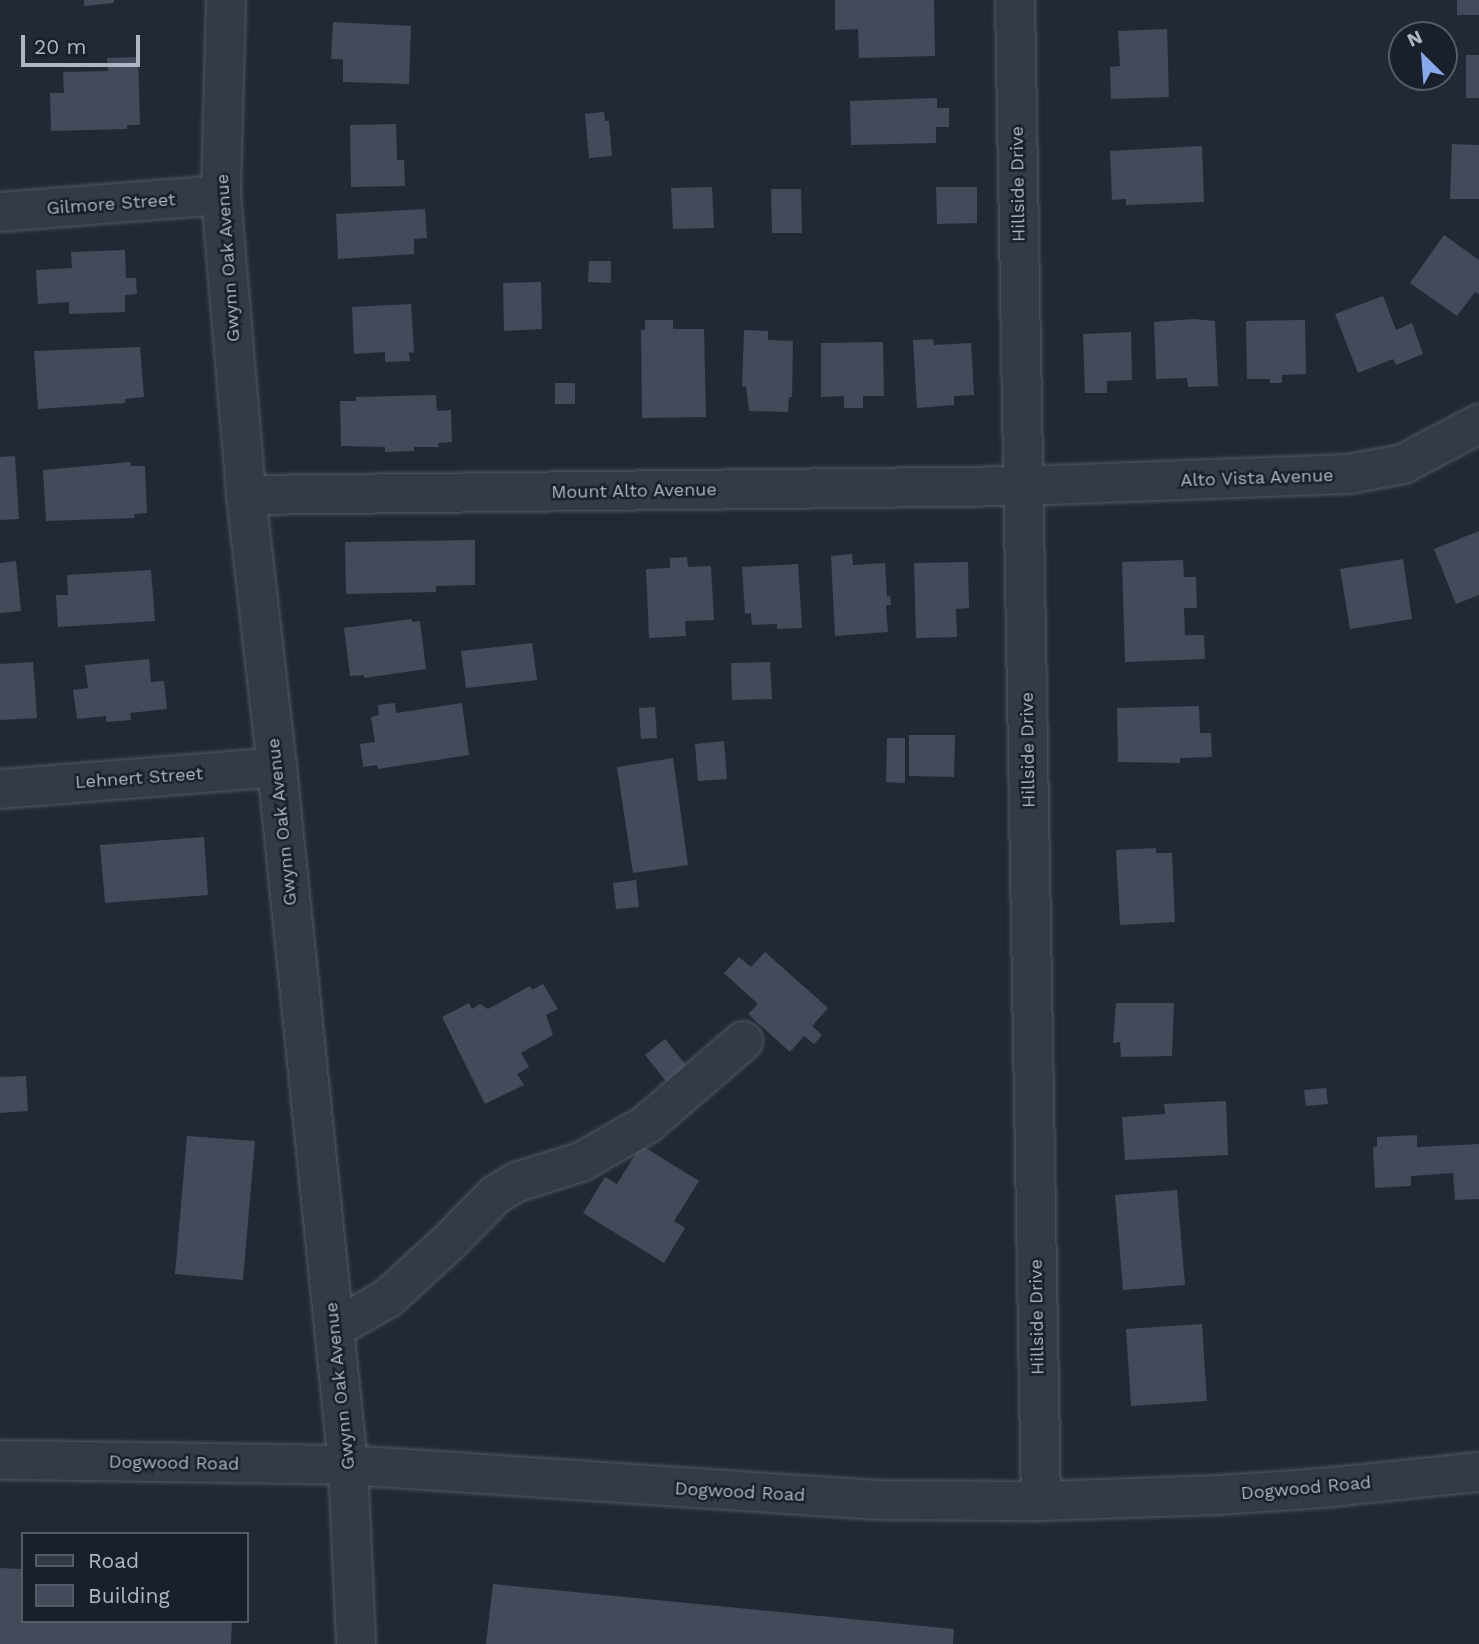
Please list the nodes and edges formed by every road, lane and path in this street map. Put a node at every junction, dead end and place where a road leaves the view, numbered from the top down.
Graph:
1 (226, 0) edge
2 (1015, 0) edge
3 (222, 195) junction
4 (0, 212) edge
5 (1479, 424) edge
6 (1023, 486) junction
7 (246, 495) junction
8 (277, 767) junction
9 (0, 789) edge
10 (743, 1041) dead end
11 (335, 1328) junction
12 (0, 1460) edge
13 (348, 1465) junction
14 (1479, 1472) edge
15 (1041, 1501) junction
16 (356, 1644) edge

1 - 3 street, Gwynn Oak Avenue
2 - 6 street, Hillside Drive
3 - 4 street, Gilmore Street
3 - 7 street, Gwynn Oak Avenue
5 - 6 street, Alto Vista Avenue
6 - 7 street, Mount Alto Avenue
6 - 15 street, Hillside Drive
7 - 8 street, Gwynn Oak Avenue
8 - 9 street, Lehnert Street
8 - 11 street, Gwynn Oak Avenue
10 - 11 street
11 - 13 street, Gwynn Oak Avenue
12 - 13 street, Dogwood Road
13 - 15 street, Dogwood Road
13 - 16 street, Gwynn Oak Avenue
14 - 15 street, Dogwood Road

